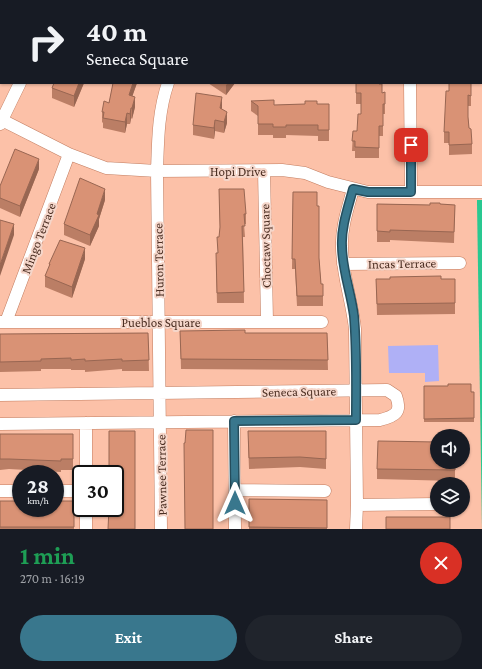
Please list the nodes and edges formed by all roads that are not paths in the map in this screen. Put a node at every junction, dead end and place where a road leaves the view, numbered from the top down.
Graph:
1 (20, 84) edge
2 (168, 84) edge
3 (410, 84) edge
4 (1, 122) edge
5 (69, 154) junction
6 (157, 171) junction
7 (264, 171) junction
8 (353, 189) junction
9 (411, 192) junction
10 (482, 192) edge
11 (460, 263) dead end
12 (343, 264) junction
13 (267, 321) junction
14 (3, 322) edge
15 (322, 322) dead end
16 (159, 323) junction
17 (356, 390) junction
18 (160, 392) junction
19 (0, 395) edge
20 (356, 420) junction
21 (160, 421) junction
22 (234, 421) junction
23 (86, 423) junction
24 (0, 424) edge
25 (86, 465) edge
26 (234, 490) junction
27 (0, 491) edge
28 (12, 491) edge
29 (325, 491) dead end
30 (430, 504) edge
31 (357, 505) junction
32 (86, 517) edge
33 (86, 529) edge
34 (161, 529) edge
35 (235, 529) edge
36 (356, 529) edge

1 - 4 street
2 - 6 street, Huron Terrace
3 - 9 street
4 - 5 street, Hopi Drive
5 - 6 street, Hopi Drive
5 - 14 street, Mingo Terrace
6 - 7 street, Hopi Drive
6 - 16 street, Huron Terrace
7 - 8 street, Hopi Drive
7 - 13 street, Choctaw Square
8 - 9 street, Hopi Drive
8 - 12 street
9 - 10 street, Hopi Drive
11 - 12 street, Incas Terrace
12 - 17 street
13 - 15 street, Pueblos Square
13 - 16 street, Pueblos Square
14 - 16 street, Pueblos Square
16 - 18 street, Huron Terrace
17 - 18 street, Seneca Square
17 - 20 street
17 - 20 street, Seneca Square
18 - 19 street, Seneca Square
18 - 21 street, Huron Terrace
20 - 22 street, Seneca Square
20 - 31 street
21 - 22 street, Seneca Square
21 - 23 street, Seneca Square
21 - 34 street, Pawnee Terrace
22 - 26 street
23 - 24 street, Seneca Square
23 - 25 street
26 - 29 street
26 - 35 street
27 - 28 street
30 - 31 street
31 - 36 street
32 - 33 street

